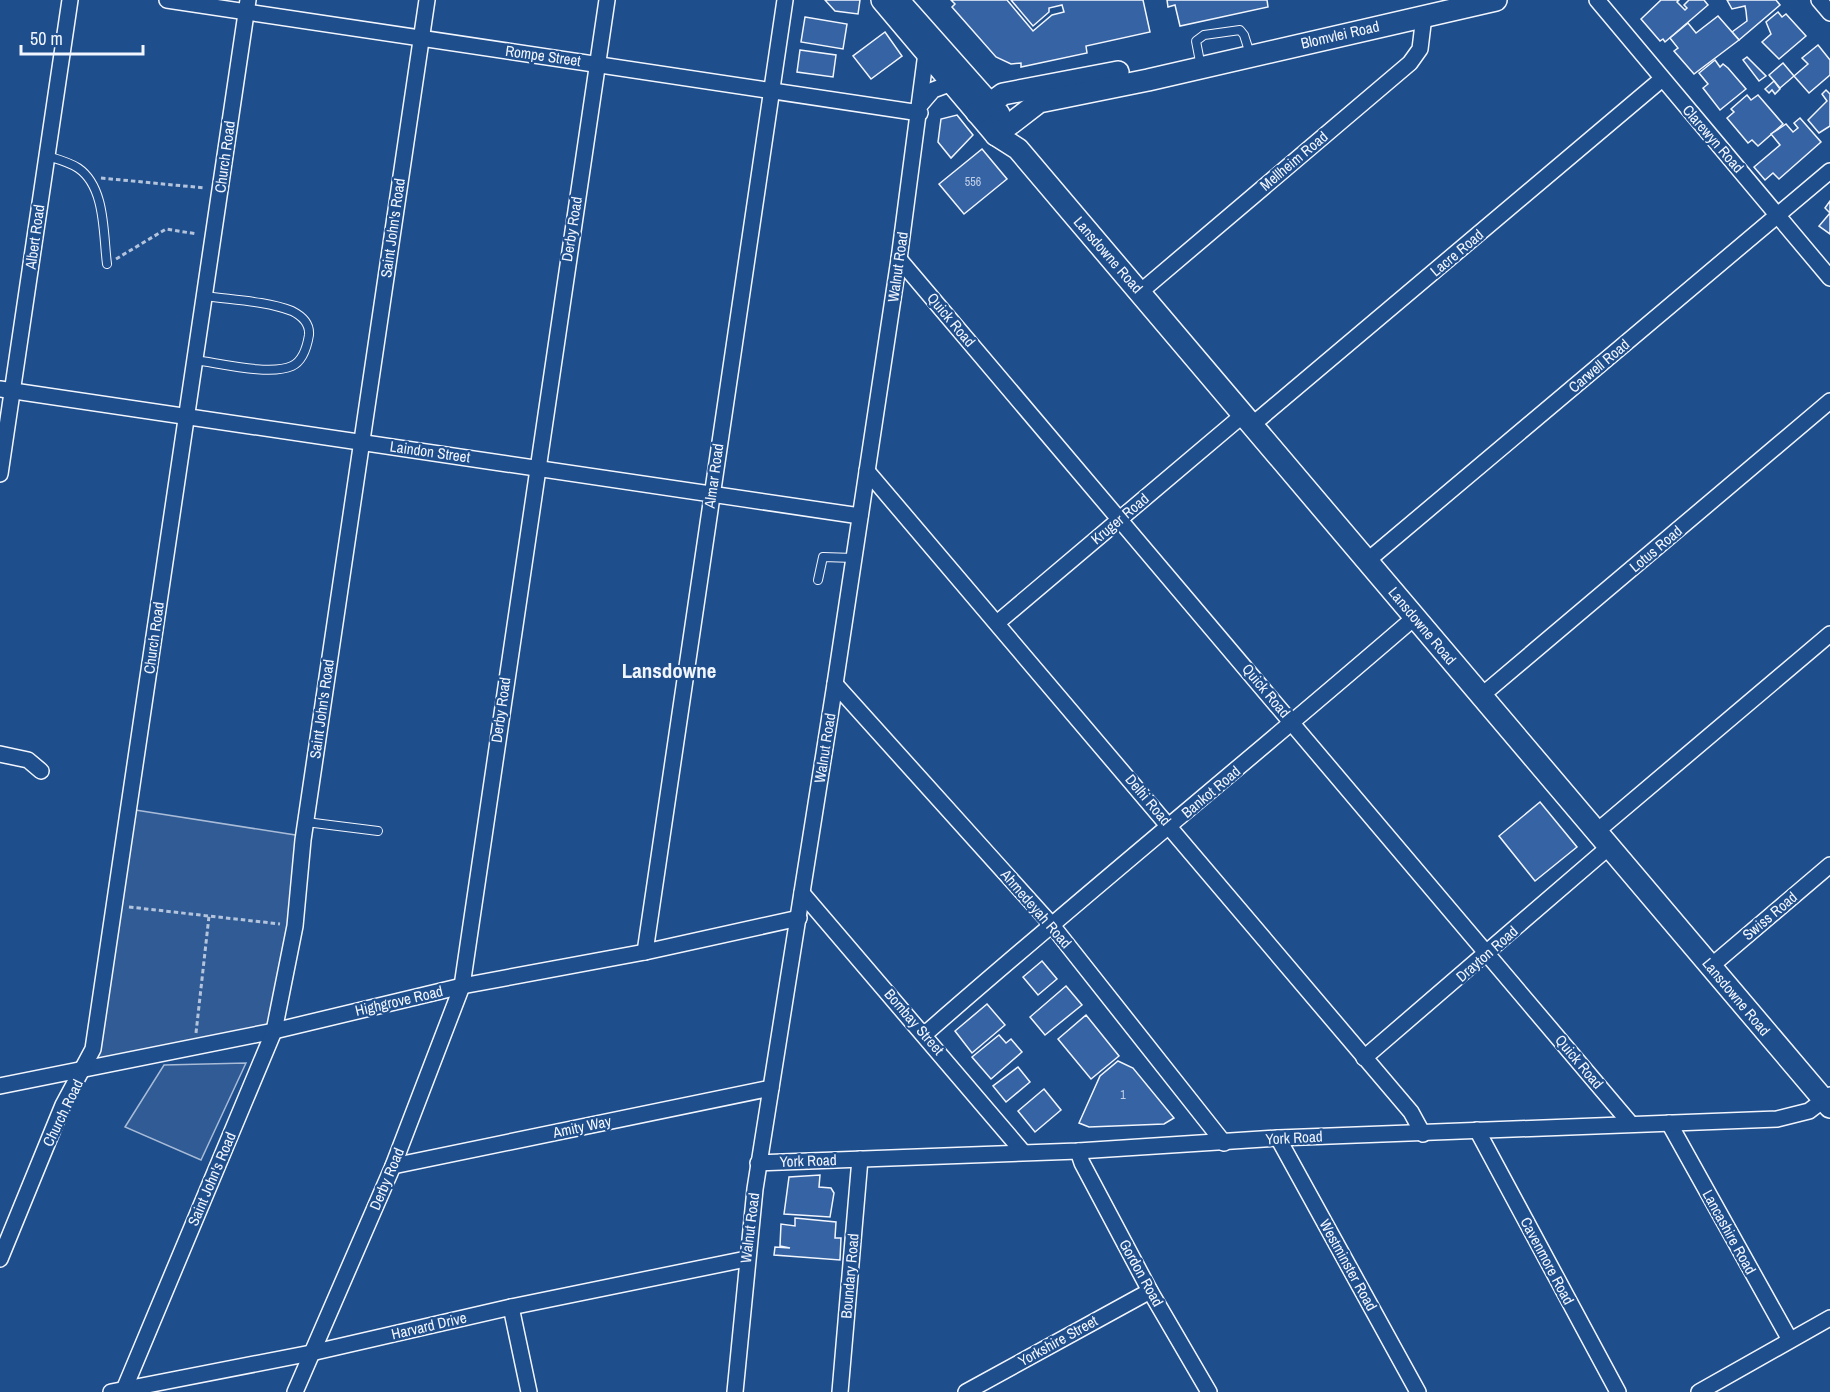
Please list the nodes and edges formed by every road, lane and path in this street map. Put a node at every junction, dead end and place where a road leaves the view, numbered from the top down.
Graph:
1 (70, 0) edge
2 (167, 0) edge
3 (427, 0) edge
4 (607, 0) edge
5 (785, 0) edge
6 (882, 0) edge
7 (898, 0) edge
8 (1597, 0) edge
9 (1819, 0) edge
10 (1489, 1) edge
11 (247, 6) edge
12 (1830, 13) edge
13 (1424, 16) junction
14 (421, 39) junction
15 (926, 53) junction
16 (1250, 56) junction
17 (597, 63) junction
18 (1192, 69) junction
19 (1662, 80) junction
20 (952, 83) junction
21 (771, 90) junction
22 (920, 108) junction
23 (984, 108) junction
24 (1006, 135) junction
25 (47, 156) junction
26 (1830, 171) edge
27 (87, 177) junction
28 (220, 189) junction
29 (1778, 214) junction
30 (213, 237) junction
31 (899, 259) junction
32 (107, 264) joint
33 (1830, 278) edge
34 (1139, 292) junction
35 (205, 296) junction
36 (195, 360) junction
37 (6, 390) edge
38 (1830, 401) edge
39 (188, 417) junction
40 (1247, 420) junction
41 (362, 442) junction
42 (536, 468) junction
43 (867, 471) junction
44 (0, 474) edge
45 (711, 494) junction
46 (860, 516) junction
47 (1120, 519) junction
48 (854, 558) junction
49 (1367, 561) junction
50 (818, 580) dead end
51 (1414, 618) junction
52 (997, 623) junction
53 (1830, 634) edge
54 (835, 684) junction
55 (1481, 696) junction
56 (1293, 722) junction
57 (0, 754) edge
58 (41, 771) dead end
59 (306, 822) junction
60 (1171, 826) junction
61 (378, 831) dead end
62 (1602, 840) junction
63 (1830, 865) edge
64 (802, 894) junction
65 (127, 907) dead end
66 (209, 916) junction
67 (799, 918) junction
68 (1051, 924) junction
69 (295, 926) junction
70 (645, 952) junction
71 (1488, 954) junction
72 (1710, 967) junction
73 (462, 986) junction
74 (274, 1031) junction
75 (925, 1034) junction
76 (194, 1046) junction
77 (1364, 1058) junction
78 (85, 1067) junction
79 (0, 1086) edge
80 (771, 1088) junction
81 (1828, 1101) edge
82 (1669, 1123) junction
83 (1631, 1124) junction
84 (1477, 1130) junction
85 (1423, 1134) junction
86 (1278, 1138) junction
87 (1224, 1143) junction
88 (1078, 1151) junction
89 (1023, 1152) junction
90 (860, 1159) junction
91 (758, 1163) junction
92 (393, 1166) junction
93 (0, 1258) edge
94 (746, 1259) junction
95 (1150, 1291) junction
96 (511, 1307) junction
97 (1830, 1318) edge
98 (1790, 1340) junction
99 (311, 1353) junction
100 (120, 1391) edge
101 (295, 1392) edge
102 (529, 1392) edge
103 (735, 1392) edge
104 (840, 1392) edge
105 (966, 1392) edge
106 (1209, 1392) edge
107 (1418, 1392) edge
108 (1618, 1392) edge
109 (1699, 1392) edge

1 - 25 street, Albert Road
2 - 11 street, Rompe Street
3 - 14 street, Saint John's Road
4 - 17 street, Derby Road
5 - 21 street, Almar Road
6 - 15 street, Lansdowne Road
7 - 23 street, Lansdowne Road
8 - 19 street, Clarewyn Road
9 - 12 street
10 - 13 street, Blomvlei Road
11 - 14 street, Rompe Street
11 - 28 street, Church Road
13 - 16 street, Blomvlei Road
13 - 34 street, Mellheim Road
14 - 17 street, Rompe Street
14 - 41 street, Saint John's Road
15 - 20 street, Lansdowne Road
15 - 22 street, Walnut Road
16 - 18 street, Blomvlei Road
16 - 18 lane
17 - 21 street, Rompe Street
17 - 42 street, Derby Road
18 - 23 street, Blomvlei Road
18 - 24 street, Blomvlei Road
19 - 29 street, Clarewyn Road
19 - 40 street, Lacre Road
20 - 22 street
20 - 23 street, Lansdowne Road
21 - 22 street, Rompe Street
21 - 45 street, Almar Road
22 - 31 street, Walnut Road
23 - 24 street, Lansdowne Road
24 - 34 street, Lansdowne Road
25 - 27 lane
25 - 37 street, Albert Road
26 - 29 street, Carwell Road
27 - 28 path
27 - 32 lane
28 - 30 street, Church Road
29 - 33 street, Clarewyn Road
29 - 49 street, Carwell Road
30 - 32 path
30 - 35 street, Church Road
31 - 43 street, Walnut Road
31 - 47 street, Quick Road
34 - 40 street, Lansdowne Road
35 - 36 street, Church Road
35 - 36 lane
36 - 39 street, Church Road
37 - 39 street, Laindon Street
37 - 44 street, Albert Road
38 - 55 street, Lotus Road
39 - 41 street, Laindon Street
39 - 78 street, Church Road
40 - 47 street, Kruger Road
40 - 49 street, Lansdowne Road
41 - 42 street, Laindon Street
41 - 59 street, Saint John's Road
42 - 45 street, Laindon Street
42 - 73 street, Derby Road
43 - 46 street, Walnut Road
43 - 52 street, Delhi Road
45 - 46 street, Laindon Street
45 - 70 street, Almar Road
46 - 48 street, Walnut Road
47 - 52 street, Kruger Road
47 - 56 street, Quick Road
48 - 50 lane
48 - 54 street, Walnut Road
49 - 51 street, Lansdowne Road
51 - 55 street, Lansdowne Road
51 - 56 street, Bankot Road
52 - 60 street, Delhi Road
53 - 62 street, Drayton Road
54 - 64 street, Walnut Road
54 - 68 street, Ahmedeyah Road
55 - 62 street, Lansdowne Road
56 - 60 street, Bankot Road
56 - 71 street, Quick Road
57 - 58 street
59 - 61 lane
59 - 69 street, Saint John's Road
60 - 68 street, Bankot Road
60 - 77 street, Delhi Road
62 - 71 street, Drayton Road
62 - 72 street, Lansdowne Road
63 - 72 street, Swiss Road
64 - 67 street, Walnut Road
64 - 75 street, Bombay Street
65 - 66 path
66 - 69 path
66 - 76 path
67 - 70 street, Highgrove Road
67 - 80 street, Walnut Road
68 - 75 street, Bankot Road
68 - 87 street, Ahmedeyah Road
69 - 74 street, Saint John's Road
70 - 73 street, Highgrove Road
71 - 77 street, Drayton Road
71 - 83 street, Quick Road
72 - 81 street, Lansdowne Road
73 - 74 street, Highgrove Road
73 - 92 street, Derby Road
74 - 76 street, Highgrove Road
74 - 100 street, Saint John's Road
75 - 89 street, Bombay Street
76 - 78 street, Highgrove Road
77 - 85 street, Delhi Road
78 - 79 street, Highgrove Road
78 - 93 street, Church Road
80 - 91 street, Walnut Road
80 - 92 street, Amity Way
81 - 82 street, York Road
82 - 83 street, York Road
82 - 98 street, Lancashire Road
83 - 84 street, York Road
84 - 85 street, York Road
84 - 108 street, Cavenmore Road
85 - 86 street, York Road
86 - 87 street, York Road
86 - 107 street, Westminster Road
87 - 88 street, York Road
88 - 89 street, York Road
88 - 95 street, Gordon Road
89 - 90 street, York Road
90 - 91 street, York Road
90 - 104 street, Boundary Road
91 - 94 street, Walnut Road
92 - 99 street, Derby Road
94 - 96 street, Harvard Drive
94 - 103 street, Walnut Road
95 - 105 street, Yorkshire Street
95 - 106 street, Gordon Road
96 - 99 street, Harvard Drive
96 - 102 street
97 - 98 street
98 - 109 street
99 - 100 street, Harvard Drive
99 - 101 street, Derby Road

